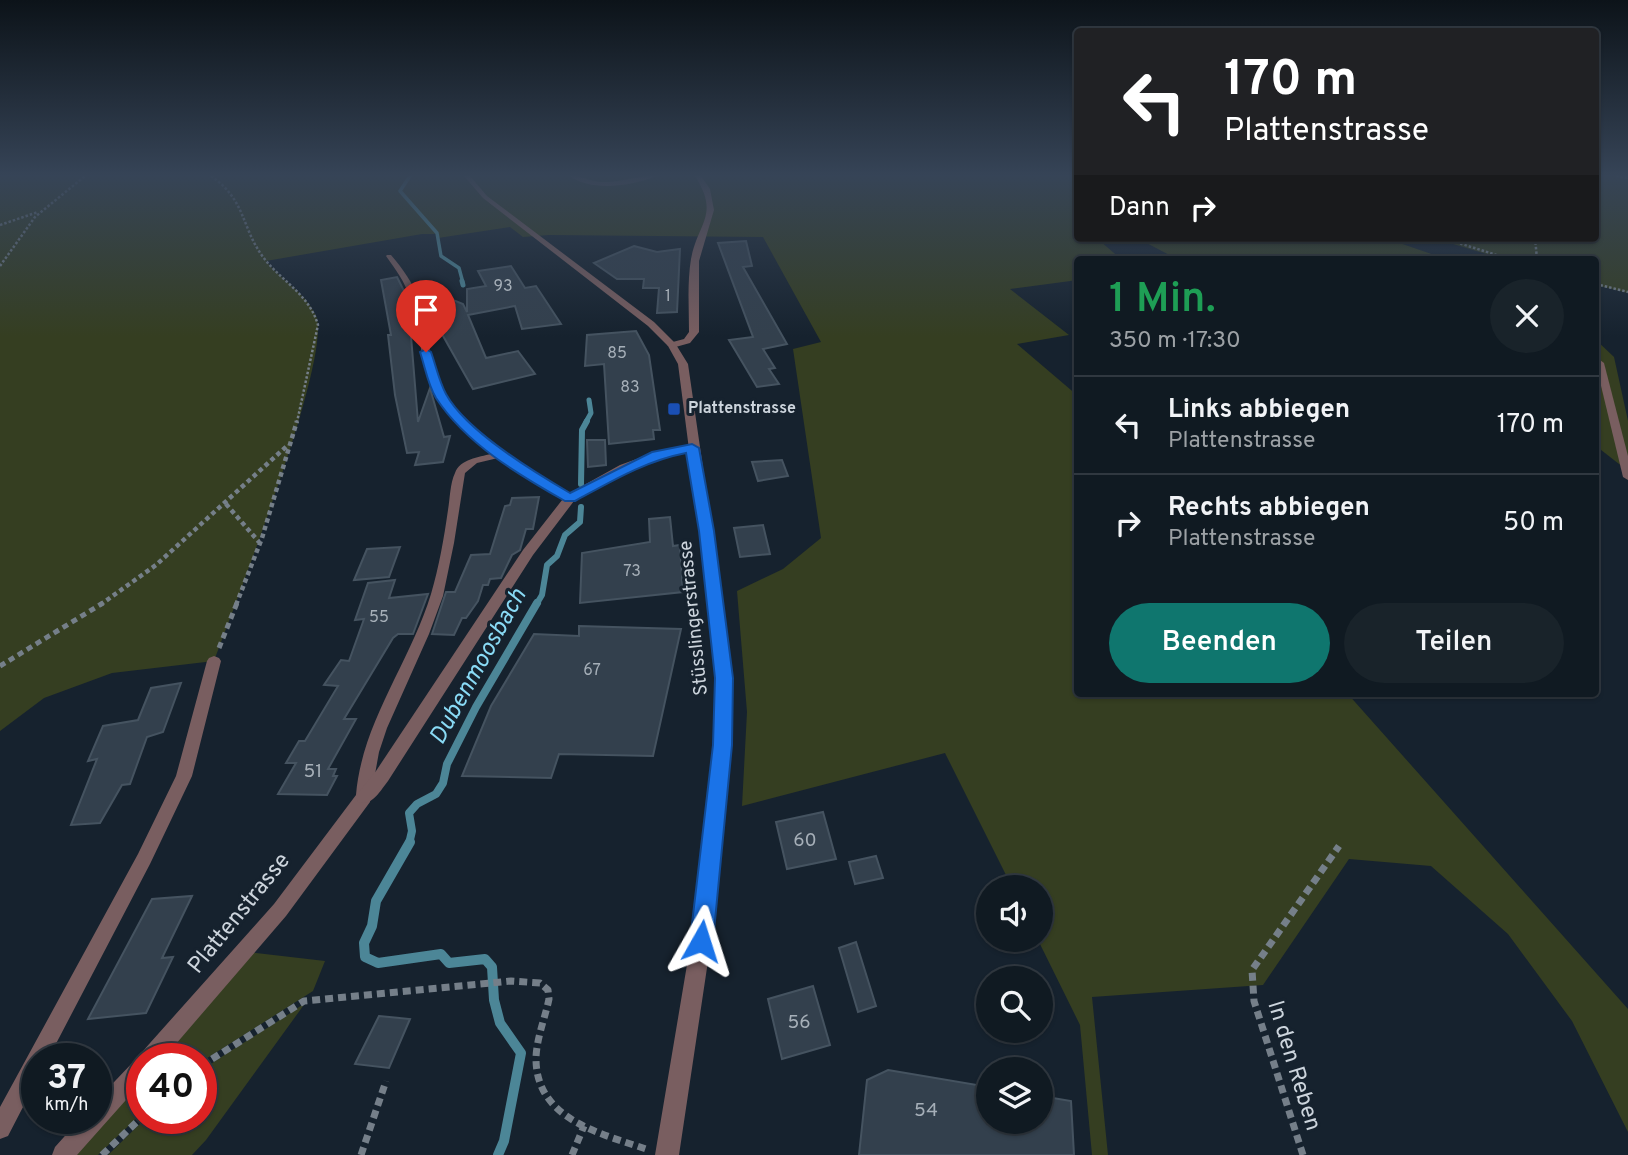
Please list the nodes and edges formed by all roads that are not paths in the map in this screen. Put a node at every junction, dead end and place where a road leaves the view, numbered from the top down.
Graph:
1 (528, 230) edge
2 (706, 230) edge
3 (389, 256) dead end
4 (672, 345) junction
5 (1600, 363) dead end
6 (692, 448) junction
7 (499, 455) junction
8 (1628, 477) edge
9 (570, 498) junction
10 (214, 661) road end
11 (364, 797) junction
12 (163, 1043) edge
13 (126, 1085) edge
14 (112, 1100) edge
15 (0, 1128) edge
16 (81, 1134) edge
17 (659, 1153) edge
18 (62, 1155) edge

1 - 4 street, Stüsslingerstrasse
2 - 4 street
3 - 7 lane
4 - 6 street, Stüsslingerstrasse
5 - 8 lane
6 - 9 street, Plattenstrasse
6 - 17 street, Stüsslingerstrasse
7 - 9 lane
7 - 11 lane, Plattenstrasse
9 - 11 street, Plattenstrasse
10 - 15 lane
11 - 12 lane, Plattenstrasse
13 - 14 lane
16 - 18 lane

